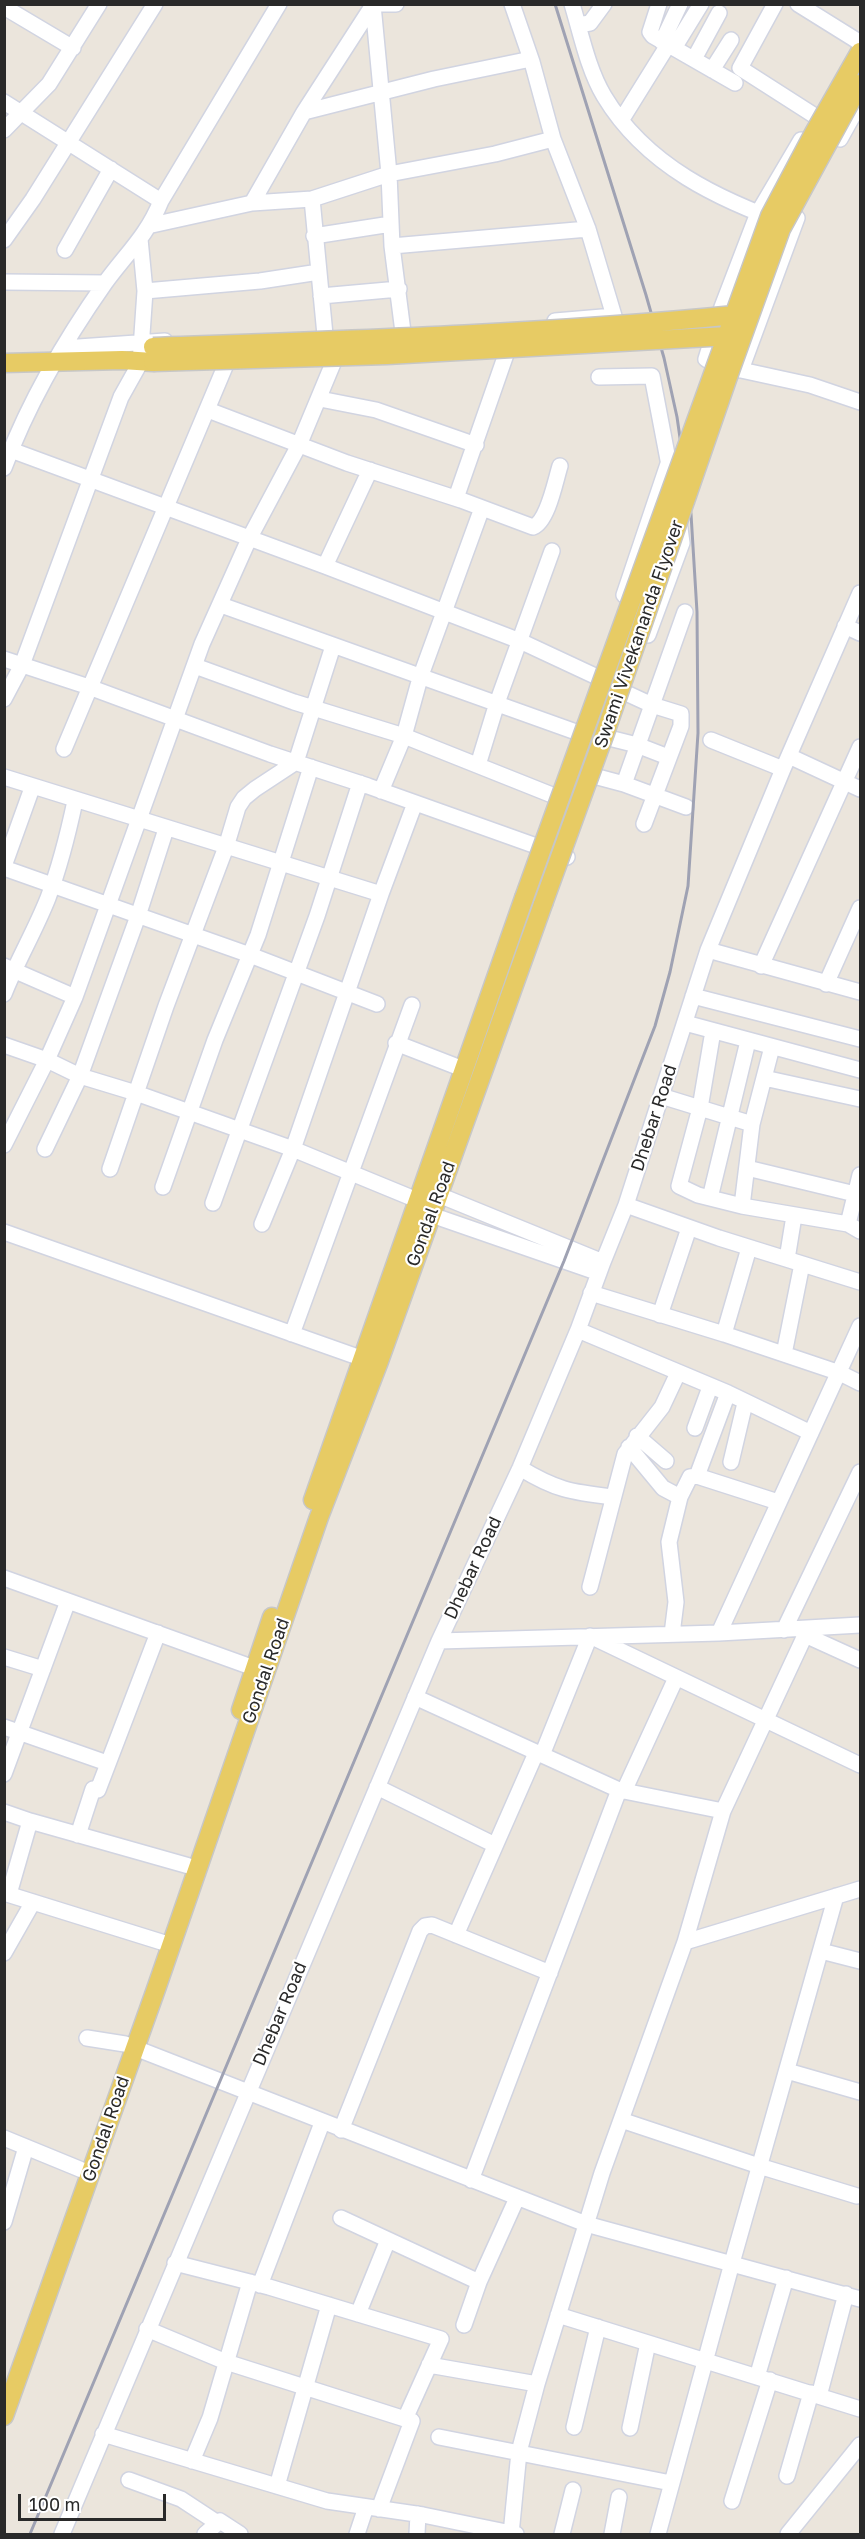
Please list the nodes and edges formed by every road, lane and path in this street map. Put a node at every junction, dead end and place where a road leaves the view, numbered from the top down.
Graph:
1 (99, 4) edge
2 (155, 4) edge
3 (279, 4) edge
4 (512, 4) edge
5 (572, 4) edge
6 (604, 4) edge
7 (659, 4) edge
8 (680, 4) edge
9 (701, 4) edge
10 (775, 4) edge
11 (798, 4) edge
12 (373, 5) edge
13 (397, 5) edge
14 (15, 9) edge
15 (719, 14) dead end
16 (578, 25) junction
17 (731, 40) dead end
18 (860, 44) edge
19 (668, 45) junction
20 (73, 48) junction
21 (531, 59) junction
22 (694, 59) junction
23 (712, 70) junction
24 (735, 84) dead end
25 (861, 84) edge
26 (381, 94) junction
27 (4, 102) edge
28 (861, 102) edge
29 (21, 112) junction
30 (304, 112) junction
31 (815, 116) junction
32 (622, 119) junction
33 (4, 130) edge
34 (553, 138) junction
35 (69, 142) junction
36 (111, 169) junction
37 (388, 174) junction
38 (312, 199) junction
39 (161, 201) junction
40 (252, 203) junction
41 (758, 213) junction
42 (391, 224) junction
43 (152, 225) junction
44 (794, 226) junction
45 (588, 229) junction
46 (315, 236) junction
47 (140, 239) junction
48 (4, 240) edge
49 (392, 246) junction
50 (65, 250) dead end
51 (319, 272) junction
52 (4, 282) edge
53 (105, 283) junction
54 (399, 289) junction
55 (145, 291) junction
56 (321, 296) junction
57 (742, 316) junction
58 (516, 324) junction
59 (404, 332) junction
60 (326, 335) junction
61 (345, 335) junction
62 (734, 338) junction
63 (237, 339) junction
64 (59, 354) junction
65 (141, 354) junction
66 (4, 363) edge
67 (741, 370) junction
68 (599, 377) dead end
69 (320, 399) junction
70 (861, 402) edge
71 (208, 410) junction
72 (299, 445) junction
73 (476, 445) junction
74 (8, 450) edge
75 (669, 459) junction
76 (560, 466) dead end
77 (4, 468) edge
78 (370, 470) junction
79 (90, 479) junction
80 (456, 498) junction
81 (167, 508) junction
82 (482, 508) junction
83 (249, 539) junction
84 (552, 551) dead end
85 (325, 566) junction
86 (861, 593) edge
87 (220, 605) junction
88 (685, 612) dead end
89 (446, 613) junction
90 (845, 626) junction
91 (861, 633) edge
92 (520, 641) junction
93 (333, 646) junction
94 (4, 659) edge
95 (22, 665) junction
96 (195, 666) junction
97 (595, 676) junction
98 (420, 678) junction
99 (89, 687) junction
100 (627, 693) junction
101 (4, 699) edge
102 (497, 704) junction
103 (652, 705) junction
104 (312, 708) junction
105 (176, 720) junction
106 (576, 732) junction
107 (404, 736) junction
108 (609, 738) junction
109 (711, 740) dead end
110 (637, 745) junction
111 (861, 747) edge
112 (64, 749) dead end
113 (668, 757) junction
114 (786, 763) junction
115 (303, 764) junction
116 (478, 765) junction
117 (594, 776) junction
118 (4, 777) edge
119 (845, 782) junction
120 (360, 783) junction
121 (624, 784) junction
122 (32, 788) junction
123 (861, 789) edge
124 (381, 791) junction
125 (552, 795) junction
126 (655, 795) junction
127 (75, 801) junction
128 (415, 803) junction
129 (686, 807) dead end
130 (140, 821) junction
131 (645, 824) dead end
132 (166, 829) junction
133 (226, 847) junction
134 (534, 847) junction
135 (567, 857) junction
136 (279, 863) junction
137 (4, 867) edge
138 (329, 880) junction
139 (51, 886) junction
140 (381, 894) junction
141 (108, 905) junction
142 (861, 908) edge
143 (138, 916) junction
144 (516, 921) junction
145 (534, 928) junction
146 (856, 928) edge
147 (192, 935) junction
148 (708, 950) junction
149 (250, 955) junction
150 (761, 966) junction
151 (9, 968) edge
152 (296, 972) junction
153 (826, 984) junction
154 (348, 992) junction
155 (861, 992) edge
156 (4, 994) edge
157 (693, 996) junction
158 (75, 997) junction
159 (377, 1004) dead end
160 (411, 1005) dead end
161 (685, 1023) junction
162 (713, 1031) junction
163 (861, 1039) edge
164 (748, 1041) junction
165 (396, 1043) junction
166 (4, 1045) edge
167 (772, 1047) junction
168 (47, 1060) junction
169 (463, 1069) junction
170 (861, 1070) edge
171 (80, 1076) junction
172 (764, 1078) junction
173 (136, 1093) junction
174 (661, 1096) junction
175 (861, 1099) edge
176 (700, 1108) junction
177 (188, 1113) junction
178 (730, 1117) junction
179 (752, 1124) junction
180 (240, 1131) junction
181 (5, 1143) edge
182 (45, 1149) dead end
183 (293, 1149) junction
184 (747, 1168) junction
185 (110, 1169) dead end
186 (350, 1173) junction
187 (861, 1175) edge
188 (163, 1187) dead end
189 (439, 1194) junction
190 (855, 1194) junction
191 (710, 1198) junction
192 (213, 1203) dead end
193 (420, 1203) junction
194 (626, 1206) junction
195 (742, 1206) junction
196 (794, 1216) junction
197 (262, 1224) dead end
198 (689, 1228) junction
199 (854, 1228) edge
200 (4, 1232) edge
201 (750, 1248) junction
202 (794, 1261) junction
203 (601, 1268) junction
204 (861, 1281) edge
205 (591, 1293) junction
206 (660, 1315) junction
207 (861, 1326) edge
208 (578, 1330) junction
209 (292, 1334) junction
210 (724, 1334) junction
211 (784, 1354) junction
212 (370, 1362) junction
213 (678, 1373) junction
214 (840, 1373) junction
215 (861, 1383) edge
216 (710, 1387) junction
217 (728, 1393) junction
218 (746, 1403) junction
219 (695, 1428) dead end
220 (811, 1433) junction
221 (633, 1441) junction
222 (666, 1461) dead end
223 (731, 1462) dead end
224 (520, 1468) junction
225 (861, 1472) edge
226 (697, 1476) junction
227 (612, 1497) junction
228 (680, 1497) junction
229 (778, 1502) junction
230 (4, 1578) edge
231 (590, 1587) dead end
232 (68, 1601) junction
233 (860, 1623) edge
234 (784, 1630) junction
235 (807, 1632) junction
236 (158, 1633) junction
237 (719, 1633) junction
238 (672, 1634) junction
239 (590, 1636) junction
240 (439, 1641) junction
241 (4, 1658) edge
242 (861, 1660) edge
243 (254, 1668) junction
244 (43, 1669) junction
245 (676, 1678) junction
246 (415, 1697) junction
247 (766, 1721) junction
248 (12, 1730) edge
249 (539, 1754) junction
250 (107, 1763) junction
251 (861, 1765) edge
252 (4, 1774) edge
253 (377, 1787) junction
254 (621, 1791) junction
255 (723, 1811) junction
256 (4, 1812) edge
257 (30, 1821) junction
258 (78, 1835) junction
259 (495, 1845) junction
260 (189, 1866) junction
261 (861, 1889) edge
262 (7, 1893) edge
263 (836, 1896) junction
264 (33, 1902) junction
265 (456, 1935) junction
266 (685, 1942) junction
267 (166, 1944) junction
268 (821, 1951) junction
269 (4, 1953) edge
270 (861, 1961) edge
271 (550, 1973) junction
272 (87, 2038) dead end
273 (130, 2046) junction
274 (786, 2071) junction
275 (861, 2092) edge
276 (246, 2093) junction
277 (621, 2120) junction
278 (322, 2123) junction
279 (341, 2130) junction
280 (4, 2138) edge
281 (26, 2147) junction
282 (759, 2166) junction
283 (82, 2170) junction
284 (471, 2180) junction
285 (857, 2196) dead end
286 (517, 2198) junction
287 (341, 2218) dead end
288 (4, 2223) edge
289 (586, 2224) junction
290 (388, 2240) junction
291 (175, 2263) junction
292 (732, 2263) junction
293 (786, 2278) junction
294 (479, 2282) junction
295 (255, 2283) junction
296 (853, 2296) edge
297 (329, 2305) junction
298 (358, 2314) junction
299 (558, 2315) junction
300 (464, 2325) dead end
301 (598, 2327) junction
302 (147, 2329) junction
303 (648, 2343) junction
304 (705, 2361) junction
305 (226, 2362) junction
306 (429, 2365) junction
307 (764, 2378) junction
308 (537, 2384) junction
309 (304, 2387) junction
310 (7, 2395) edge
311 (815, 2395) junction
312 (861, 2409) edge
313 (405, 2419) junction
314 (574, 2427) dead end
315 (630, 2428) dead end
316 (103, 2434) junction
317 (439, 2437) dead end
318 (519, 2452) junction
319 (860, 2453) edge
320 (192, 2461) junction
321 (787, 2476) dead end
322 (129, 2480) dead end
323 (671, 2483) junction
324 (277, 2486) junction
325 (573, 2490) dead end
326 (619, 2498) dead end
327 (732, 2501) dead end
328 (373, 2508) junction
329 (418, 2514) junction
330 (216, 2522) junction
331 (466, 2529) edge
332 (790, 2533) edge
333 (513, 2534) edge
334 (62, 2535) edge
335 (205, 2535) edge
336 (240, 2535) edge
337 (357, 2535) edge
338 (417, 2535) edge
339 (562, 2535) edge
340 (612, 2535) edge
341 (658, 2535) edge

1 - 20 street
2 - 35 street
3 - 39 street
4 - 21 street
5 - 16 street
6 - 16 street
7 - 19 street
8 - 19 street
9 - 19 street
10 - 31 street
11 - 18 street
12 - 13 street
12 - 26 street
12 - 30 street
14 - 20 street
15 - 22 street
16 - 32 street
17 - 23 street
18 - 31 street
18 - 57 main road, Swami Vivekananda Flyover, bridge
19 - 22 street
19 - 32 street
20 - 29 street
21 - 26 street
21 - 34 street
22 - 23 street
23 - 24 street
25 - 57 main road, Swami Vivekananda Flyover, bridge
26 - 30 street
26 - 37 street
27 - 29 street
28 - 44 street
29 - 33 street
29 - 35 street
30 - 40 street
31 - 41 street
32 - 41 street
34 - 37 street
34 - 45 street
35 - 36 street
35 - 48 street
36 - 39 street
36 - 50 street
37 - 38 street
37 - 42 street
38 - 40 street
38 - 46 street
39 - 43 street
40 - 43 street
41 - 44 street
41 - 67 street
42 - 46 street
42 - 49 street
43 - 47 street
44 - 67 street
45 - 49 street
45 - 58 street
46 - 51 street
47 - 53 street
47 - 55 street
49 - 54 street
51 - 55 street
51 - 56 street
52 - 53 street
53 - 64 street
54 - 56 street
54 - 59 street
55 - 65 street
56 - 60 street
57 - 62 main road, Swami Vivekananda Flyover, bridge
57 - 65 main road, bridge
58 - 59 street
58 - 73 street
59 - 61 street
60 - 61 street
60 - 63 street
61 - 69 street
62 - 65 main road, bridge
62 - 144 main road, Swami Vivekananda Flyover, bridge
62 - 145 main road, Swami Vivekananda Flyover, bridge
63 - 65 street
63 - 71 street
64 - 65 main road
64 - 65 street
64 - 66 main road
64 - 74 street
65 - 79 street
67 - 70 street
68 - 75 street
69 - 72 street
69 - 73 street
71 - 72 street
71 - 81 street
72 - 78 street
72 - 83 street
73 - 80 street
74 - 77 street
74 - 79 street
75 - 97 street
75 - 100 street
76 - 82 street
78 - 80 street
78 - 85 street
79 - 81 street
79 - 95 street
80 - 82 street
81 - 83 street
81 - 99 street
82 - 89 street
83 - 85 street
83 - 87 street
84 - 92 street
85 - 89 street
86 - 90 street, Dhebar Road
87 - 93 street
87 - 96 street
88 - 103 street
89 - 92 street
89 - 98 street
90 - 91 street
90 - 114 street, Dhebar Road
92 - 97 street
92 - 102 street
93 - 98 street
93 - 104 street
94 - 95 street
95 - 99 street
95 - 101 street
96 - 104 street
96 - 105 street
97 - 106 street
98 - 102 street
98 - 107 street
99 - 105 street
99 - 112 street
100 - 103 street
100 - 108 street
102 - 106 street
102 - 116 street
103 - 110 street
103 - 113 street
104 - 107 street
104 - 115 street
105 - 115 street
105 - 130 street
106 - 125 street
107 - 116 street
107 - 124 street
108 - 110 street
108 - 117 street
109 - 114 street
110 - 113 street
110 - 121 street
111 - 119 street
113 - 126 street
114 - 119 street
114 - 148 street, Dhebar Road
115 - 120 street
115 - 133 street
115 - 136 street
116 - 125 street
117 - 121 street
117 - 135 street
118 - 122 street
119 - 123 street
119 - 150 street
120 - 124 street
120 - 138 street
121 - 126 street
122 - 127 street
122 - 137 street
124 - 128 street
125 - 134 street
126 - 129 street
126 - 131 street
127 - 130 street
127 - 139 street
128 - 134 street
128 - 140 street
130 - 132 street
130 - 141 street
132 - 133 street
132 - 143 street
133 - 136 street
133 - 147 street
134 - 135 street
134 - 144 street
135 - 145 street
136 - 138 street
136 - 149 street
137 - 139 street
138 - 140 street
138 - 152 street
139 - 141 street
139 - 151 street
140 - 154 street
141 - 143 street
141 - 158 street
142 - 146 street
143 - 147 street
143 - 171 street
144 - 169 main road, Gondal Road
145 - 189 main road, Gondal Road
146 - 153 street
147 - 149 street
147 - 173 street
148 - 150 street
148 - 157 street, Dhebar Road
149 - 152 street
149 - 177 street
150 - 153 street
151 - 156 street
151 - 158 street
152 - 154 street
152 - 180 street
153 - 155 street
154 - 159 street
154 - 183 street
157 - 161 street, Dhebar Road
157 - 163 street
158 - 168 street
160 - 165 street
161 - 162 street
161 - 174 street, Dhebar Road
162 - 164 street
162 - 176 street
164 - 167 street
164 - 178 street
165 - 169 street
165 - 186 street
166 - 168 street
167 - 170 street
167 - 172 street
168 - 171 street
168 - 181 street
169 - 193 main road, Gondal Road
171 - 173 street
171 - 182 street
172 - 175 street
172 - 179 street
173 - 177 street
173 - 185 street
174 - 176 street
174 - 194 street, Dhebar Road
176 - 178 street
176 - 191 street
177 - 180 street
177 - 188 street
178 - 179 street
178 - 191 street
179 - 184 street
180 - 183 street
180 - 192 street
183 - 186 street
183 - 197 street
184 - 190 street
184 - 195 street
186 - 193 street
186 - 209 street
187 - 190 street
189 - 193 main road, Gondal Road
189 - 203 street
190 - 199 street
191 - 195 street
193 - 203 street
193 - 212 main road, Gondal Road
194 - 198 street
194 - 203 street, Dhebar Road
195 - 196 street
196 - 199 street
196 - 202 street
198 - 201 street
198 - 206 street
200 - 209 street
201 - 202 street
201 - 210 street
202 - 204 street
202 - 211 street
203 - 205 street, Dhebar Road
205 - 206 street
205 - 208 street, Dhebar Road
206 - 210 street
207 - 214 street
208 - 213 street
208 - 224 street, Dhebar Road
209 - 212 street
210 - 211 street
211 - 214 street
212 - 243 main road, Gondal Road
212 - 267 main road, Gondal Road
213 - 216 street
213 - 221 street
214 - 215 street
214 - 220 street
216 - 217 street
216 - 219 street
217 - 218 street
217 - 226 street
218 - 220 street
218 - 223 street
220 - 229 street
221 - 222 street
221 - 227 street
221 - 228 street
224 - 227 street
224 - 240 street, Dhebar Road
225 - 234 street
226 - 228 street
226 - 229 street
227 - 231 street
228 - 238 street
229 - 237 street
230 - 232 street
232 - 236 street
232 - 244 street
233 - 235 street
234 - 235 street
234 - 237 street
235 - 242 street
235 - 247 street
236 - 243 street
236 - 250 street
237 - 238 street
238 - 239 street
239 - 240 street
239 - 245 street
239 - 249 street
240 - 246 street, Dhebar Road
241 - 244 street
243 - 260 main road, Gondal Road
244 - 248 street
245 - 247 street
245 - 254 street
246 - 249 street
246 - 253 street, Dhebar Road
247 - 251 street
247 - 255 street
248 - 250 street
248 - 252 street
249 - 254 street
249 - 259 street
250 - 258 street
253 - 259 street
253 - 276 street, Dhebar Road
254 - 255 street
254 - 271 street
255 - 266 street
256 - 257 street
257 - 258 street
257 - 262 street
258 - 260 street
259 - 265 street
260 - 267 main road, Gondal Road
261 - 263 street
262 - 264 street
263 - 266 street
263 - 268 street
264 - 267 street
264 - 269 street
265 - 271 street
265 - 279 street
266 - 277 street
267 - 273 main road, Gondal Road
268 - 270 street
268 - 274 street
271 - 284 street
272 - 273 street
273 - 276 street
273 - 283 main road, Gondal Road
273 - 310 main road, Gondal Road
274 - 275 street
274 - 282 street
276 - 278 street
276 - 291 street, Dhebar Road
277 - 282 street
277 - 289 street
278 - 279 street
278 - 295 street
279 - 284 street
280 - 281 street
281 - 283 street
281 - 288 street
282 - 285 street
282 - 292 street
283 - 310 main road, Gondal Road
284 - 286 street
286 - 289 street
286 - 294 street
287 - 290 street
289 - 292 street
289 - 299 street
290 - 294 street
290 - 298 street
291 - 295 street
291 - 302 street, Dhebar Road
292 - 293 street
292 - 304 street
293 - 296 street
293 - 307 street
294 - 300 street
295 - 297 street
295 - 305 street
296 - 311 street
297 - 298 street
297 - 309 street
298 - 306 street
299 - 301 street
299 - 308 street
301 - 303 street
301 - 314 street
302 - 305 street
302 - 316 street, Dhebar Road
303 - 304 street
303 - 315 street
304 - 307 street
304 - 323 street
305 - 309 street
305 - 320 street
306 - 308 street
306 - 313 street
307 - 311 street
307 - 327 street
308 - 318 street
309 - 313 street
309 - 324 street
311 - 312 street
311 - 321 street
313 - 328 street
316 - 320 street
316 - 334 street, Dhebar Road
317 - 318 street
318 - 323 street
318 - 333 street
319 - 332 street
320 - 324 street
322 - 330 street
323 - 341 street
324 - 328 street
325 - 339 street
326 - 340 street
328 - 329 street
328 - 337 street
329 - 331 street
329 - 338 street
330 - 335 street
330 - 336 street
331 - 333 street

